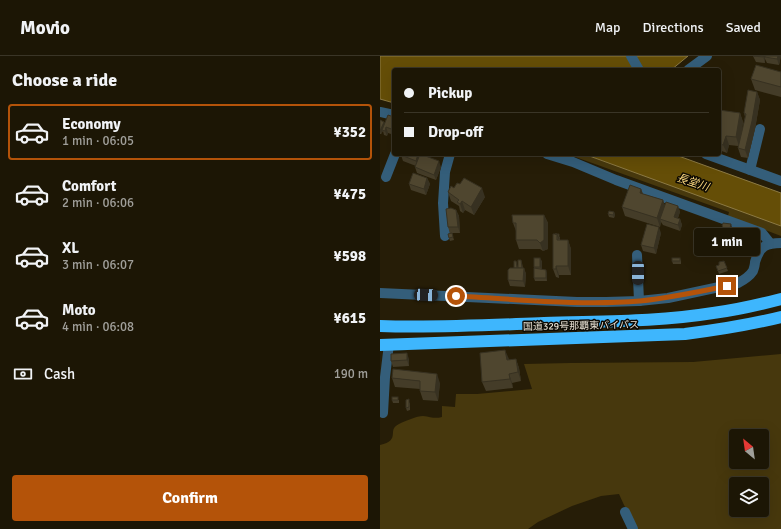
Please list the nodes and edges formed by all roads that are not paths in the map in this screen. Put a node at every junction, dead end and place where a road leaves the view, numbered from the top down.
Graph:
1 (632, 56) edge
2 (707, 56) edge
3 (638, 68) edge
4 (691, 68) edge
5 (380, 112) edge
6 (392, 115) edge
7 (760, 129) dead end
8 (394, 156) edge
9 (449, 156) edge
10 (554, 156) edge
11 (712, 156) edge
12 (750, 170) junction
13 (386, 177) dead end
14 (781, 181) edge
15 (445, 236) dead end
16 (770, 243) junction
17 (781, 243) edge
18 (637, 255) dead end
19 (380, 293) edge
20 (781, 299) edge
21 (639, 301) junction
22 (781, 317) edge
23 (380, 326) edge
24 (384, 344) edge
25 (383, 413) dead end
26 (625, 512) dead end
27 (633, 529) edge

1 - 3 street
2 - 4 street
5 - 6 street
7 - 12 street
8 - 13 street
9 - 15 street
10 - 16 street
11 - 12 street
12 - 14 street
16 - 17 street
16 - 21 street
18 - 21 street
19 - 21 street
20 - 23 highway, 国道329号那覇東バイパス
22 - 24 highway, 国道329号那覇東バイパス
24 - 25 street
26 - 27 street

